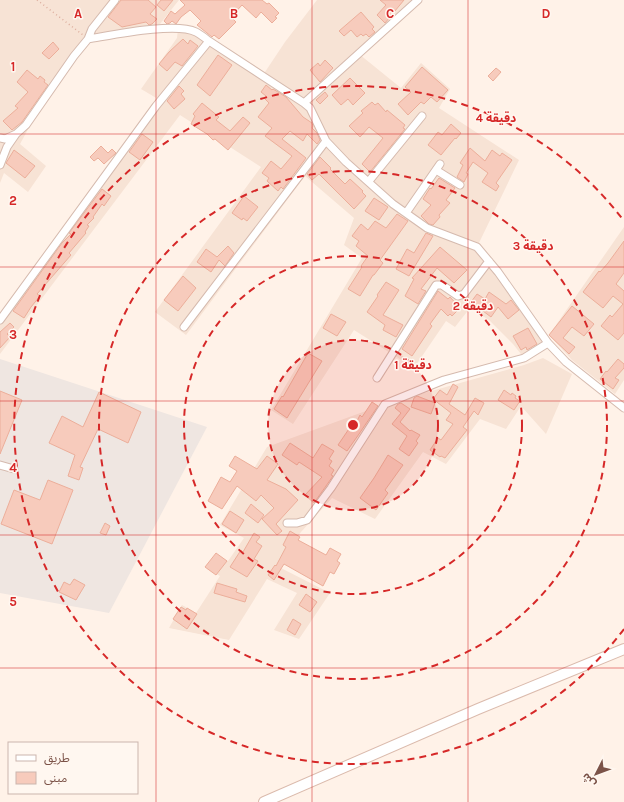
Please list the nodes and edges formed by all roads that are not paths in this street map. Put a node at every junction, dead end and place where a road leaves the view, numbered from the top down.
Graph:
1 (115, 0) edge
2 (418, 0) edge
3 (88, 39) junction
4 (209, 41) junction
5 (304, 103) junction
6 (422, 116) dead end
7 (16, 134) junction
8 (0, 138) edge
9 (326, 141) junction
10 (440, 164) dead end
11 (0, 165) edge
12 (436, 170) junction
13 (369, 181) junction
14 (460, 185) dead end
15 (406, 213) junction
16 (489, 261) junction
17 (0, 320) edge
18 (184, 327) dead end
19 (548, 343) junction
20 (377, 378) dead end
21 (624, 408) edge
22 (0, 465) edge
23 (14, 469) dead end
24 (287, 523) dead end
25 (624, 649) edge
26 (264, 802) edge

1 - 3 street
2 - 5 street
3 - 4 street
3 - 7 street
4 - 5 street
4 - 17 street
5 - 9 street
6 - 13 street
7 - 8 street
7 - 11 street
9 - 13 street
9 - 18 street
10 - 12 street
12 - 14 street
12 - 15 street
13 - 15 street
15 - 16 street
16 - 19 street
16 - 20 street
19 - 21 street
19 - 24 street
22 - 23 street
25 - 26 main road

